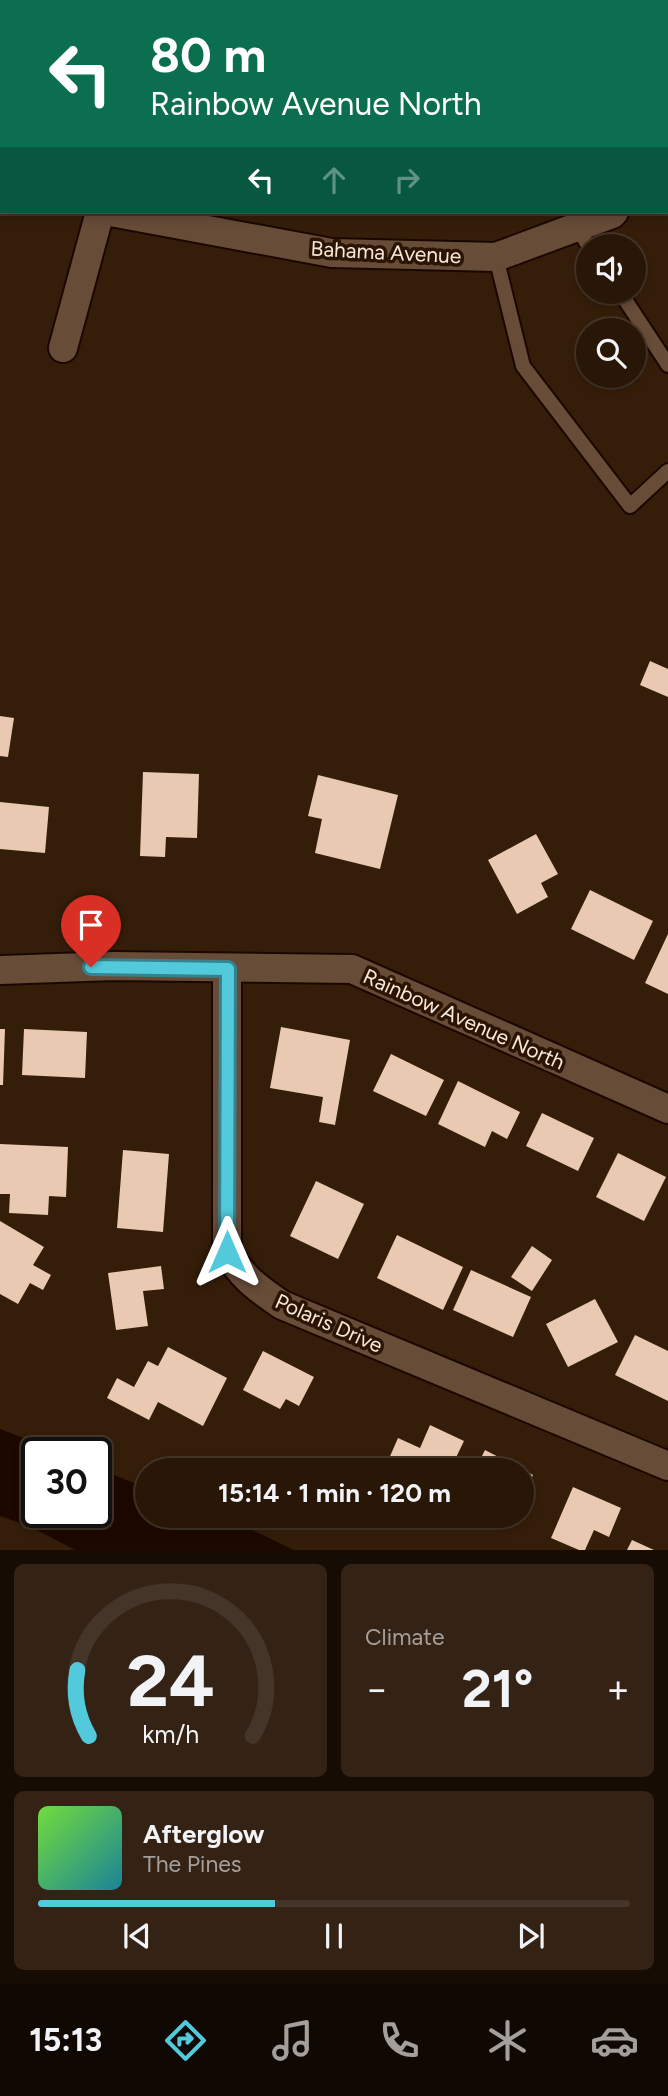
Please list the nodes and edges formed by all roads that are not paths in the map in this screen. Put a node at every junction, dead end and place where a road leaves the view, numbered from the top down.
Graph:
1 (99, 214) edge
2 (122, 214) edge
3 (612, 214) edge
4 (587, 234) edge
5 (576, 239) edge
6 (496, 257) junction
7 (628, 304) edge
8 (63, 348) dead end
9 (668, 365) edge
10 (668, 471) edge
11 (228, 969) junction
12 (0, 970) edge
13 (668, 1108) edge
14 (668, 1466) edge

1 - 8 street
2 - 6 street, Bahama Avenue
3 - 4 street, Bahama Avenue
5 - 6 street, Bahama Avenue
6 - 10 lane
7 - 9 lane
11 - 12 street, Rainbow Avenue North
11 - 13 street, Rainbow Avenue North
11 - 14 street, Polaris Drive

